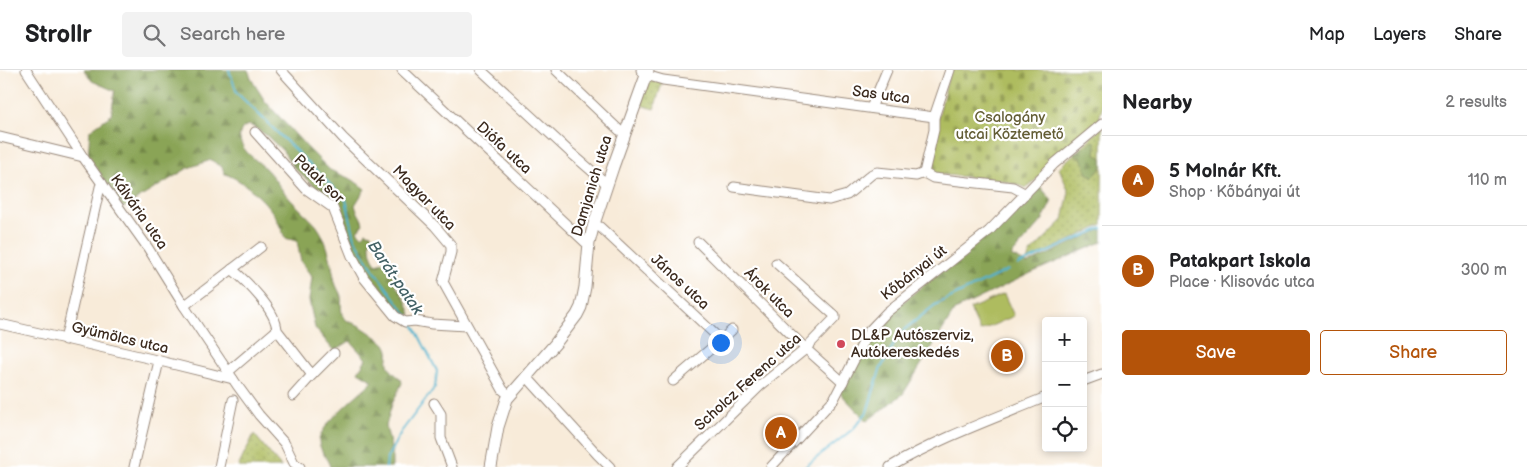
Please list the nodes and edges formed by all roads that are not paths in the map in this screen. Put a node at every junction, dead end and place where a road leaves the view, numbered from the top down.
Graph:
1 (26, 70) edge
2 (281, 70) edge
3 (402, 70) edge
4 (481, 70) edge
5 (556, 70) edge
6 (887, 70) edge
7 (950, 70) edge
8 (645, 72) edge
9 (871, 108) junction
10 (934, 117) junction
11 (1102, 124) edge
12 (254, 132) dead end
13 (625, 133) junction
14 (0, 137) edge
15 (83, 157) junction
16 (924, 173) junction
17 (102, 183) junction
18 (607, 184) junction
19 (734, 188) dead end
20 (1026, 194) junction
21 (594, 224) junction
22 (698, 242) dead end
23 (589, 243) junction
24 (261, 247) dead end
25 (776, 262) dead end
26 (232, 270) junction
27 (184, 306) junction
28 (0, 324) edge
29 (466, 326) junction
30 (277, 330) junction
31 (732, 330) dead end
32 (65, 340) junction
33 (721, 340) junction
34 (806, 348) junction
35 (334, 354) dead end
36 (159, 361) junction
37 (1102, 374) edge
38 (231, 375) junction
39 (312, 375) junction
40 (526, 376) junction
41 (1087, 380) edge
42 (673, 381) dead end
43 (843, 382) junction
44 (509, 395) junction
45 (292, 396) dead end
46 (1042, 399) edge
47 (233, 400) dead end
48 (434, 403) dead end
49 (134, 467) edge
50 (219, 467) edge
51 (300, 467) edge
52 (452, 467) edge
53 (491, 467) edge
54 (610, 467) edge
55 (677, 467) edge
56 (771, 467) edge
57 (890, 467) edge

1 - 15 street, Kálvária utca
2 - 29 street, Magyar utca
3 - 23 street, Diófa utca
4 - 18 street
5 - 13 street
6 - 9 street
7 - 10 street
8 - 9 street, Sas utca
8 - 13 main road, Damjanich utca
9 - 10 street, Sas utca
10 - 16 street
11 - 20 street, Kőbányai út
12 - 29 street, Patak sor
13 - 18 main road, Damjanich utca
14 - 15 street
15 - 17 street, Kálvária utca
16 - 19 street
16 - 20 street
17 - 27 street, Kálvária utca
17 - 32 street
18 - 21 main road, Damjanich utca
20 - 43 street, Kőbányai út
21 - 23 main road, Damjanich utca
21 - 33 street, János utca
22 - 34 street, Árok utca
23 - 40 main road, Damjanich utca
24 - 26 street
25 - 34 street, Scholcz Ferenc utca
26 - 27 street
26 - 30 street
27 - 38 street, Kálvária utca
28 - 32 street, Gyümölcs utca
29 - 44 street, Magyar utca
30 - 38 street
30 - 39 street
31 - 33 street
32 - 36 street, Gyümölcs utca
33 - 42 street
34 - 43 street, Árok utca
34 - 55 street, Scholcz Ferenc utca
35 - 39 street
36 - 38 street, Gyümölcs utca
36 - 49 street
37 - 41 street
38 - 51 street, Kálvária utca
39 - 45 street
40 - 44 main road, Damjanich utca
40 - 54 street
43 - 56 street, Kőbányai út
44 - 53 main road, Damjanich utca
46 - 57 street
47 - 50 street
48 - 52 street

